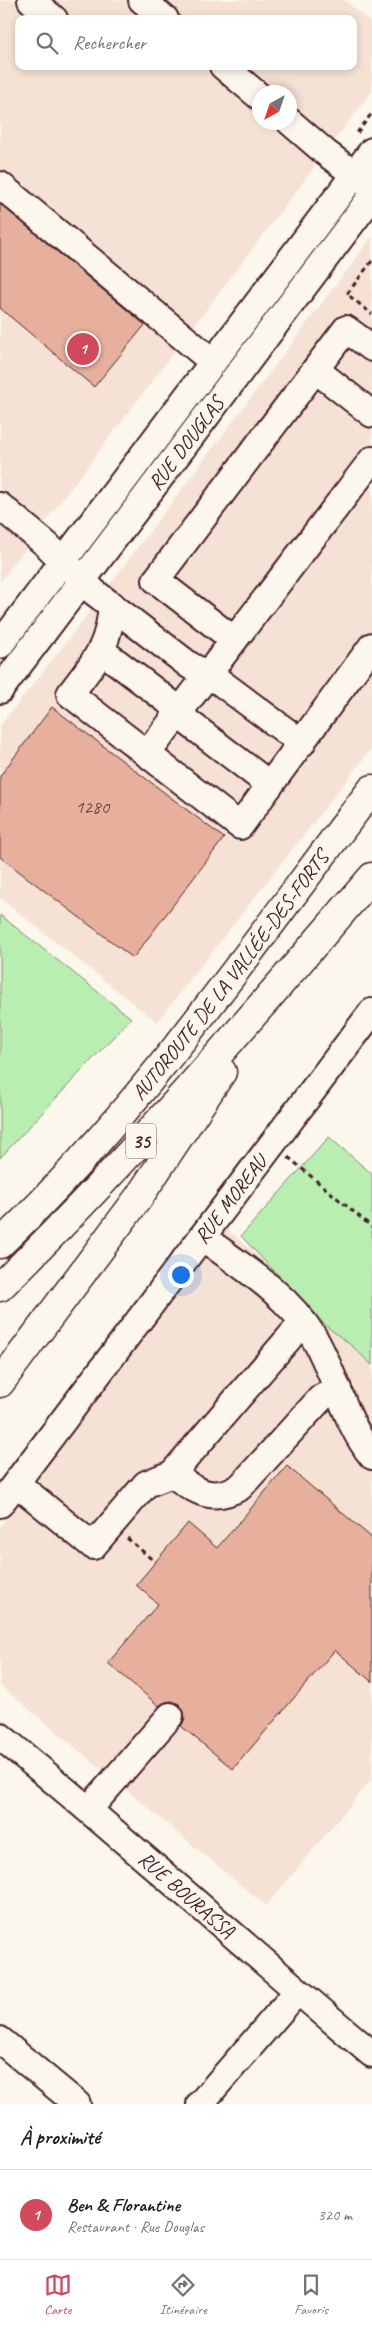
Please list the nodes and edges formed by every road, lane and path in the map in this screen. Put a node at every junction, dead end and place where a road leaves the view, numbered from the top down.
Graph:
1 (31, 0) edge
2 (142, 0) edge
3 (49, 15) edge
4 (160, 15) edge
5 (228, 70) edge
6 (252, 90) edge
7 (297, 128) edge
8 (372, 151) edge
9 (363, 180) edge
10 (0, 185) edge
11 (372, 196) edge
12 (372, 261) edge
13 (372, 314) edge
14 (372, 348) edge
15 (213, 362) junction
16 (316, 370) junction
17 (372, 414) edge
18 (372, 460) edge
19 (0, 506) edge
20 (63, 561) junction
21 (83, 581) junction
22 (112, 605) junction
23 (234, 640) junction
24 (0, 645) edge
25 (372, 646) edge
26 (102, 651) junction
27 (207, 675) junction
28 (0, 690) edge
29 (179, 712) junction
30 (302, 743) junction
31 (147, 754) junction
32 (270, 785) junction
33 (372, 789) edge
34 (372, 877) edge
35 (276, 989) junction
36 (372, 1012) edge
37 (280, 1150) dead end
38 (372, 1228) edge
39 (202, 1237) junction
40 (0, 1244) edge
41 (0, 1287) edge
42 (303, 1322) junction
43 (0, 1383) edge
44 (338, 1389) junction
45 (372, 1456) edge
46 (172, 1474) junction
47 (16, 1483) junction
48 (0, 1504) edge
49 (132, 1542) dead end
50 (155, 1562) dead end
51 (170, 1716) dead end
52 (0, 1736) edge
53 (89, 1809) junction
54 (297, 1992) junction
55 (0, 2040) edge
56 (372, 2054) edge
57 (77, 2104) edge
58 (200, 2104) edge

1 - 3 street
2 - 4 street
5 - 6 street
7 - 9 street
8 - 9 street, RUE DOUGLAS
9 - 15 street, RUE DOUGLAS
10 - 15 street
11 - 21 street, RUE DOUGLAS
12 - 13 path
14 - 16 street
15 - 20 street, RUE DOUGLAS
16 - 17 street
16 - 23 street
18 - 23 street
19 - 20 street
20 - 21 street
20 - 24 street, RUE DOUGLAS
21 - 22 street
21 - 28 street, RUE DOUGLAS
22 - 26 street
22 - 27 street
23 - 27 street
25 - 30 street
26 - 29 street
26 - 31 street
27 - 29 street
27 - 30 street
29 - 31 street
29 - 32 street
30 - 32 street
31 - 32 street
33 - 40 highway, AUTOROUTE DE LA VALLÉE-DES-FORTS / 35
34 - 35 highway, AUTOROUTE DE LA VALLÉE-DES-FORTS / 35
35 - 41 highway, AUTOROUTE DE LA VALLÉE-DES-FORTS / 35
35 - 43 highway
36 - 39 street, RUE MOREAU
37 - 38 path
39 - 42 street
39 - 47 street, RUE MOREAU
42 - 44 street
42 - 46 street
44 - 45 street
44 - 46 street
46 - 47 street
47 - 48 street, RUE MOREAU
49 - 50 path
51 - 53 street
52 - 53 street, RUE BOURASSA
53 - 54 street, RUE BOURASSA
54 - 56 street, RUE BOURASSA
54 - 58 street
55 - 57 street

